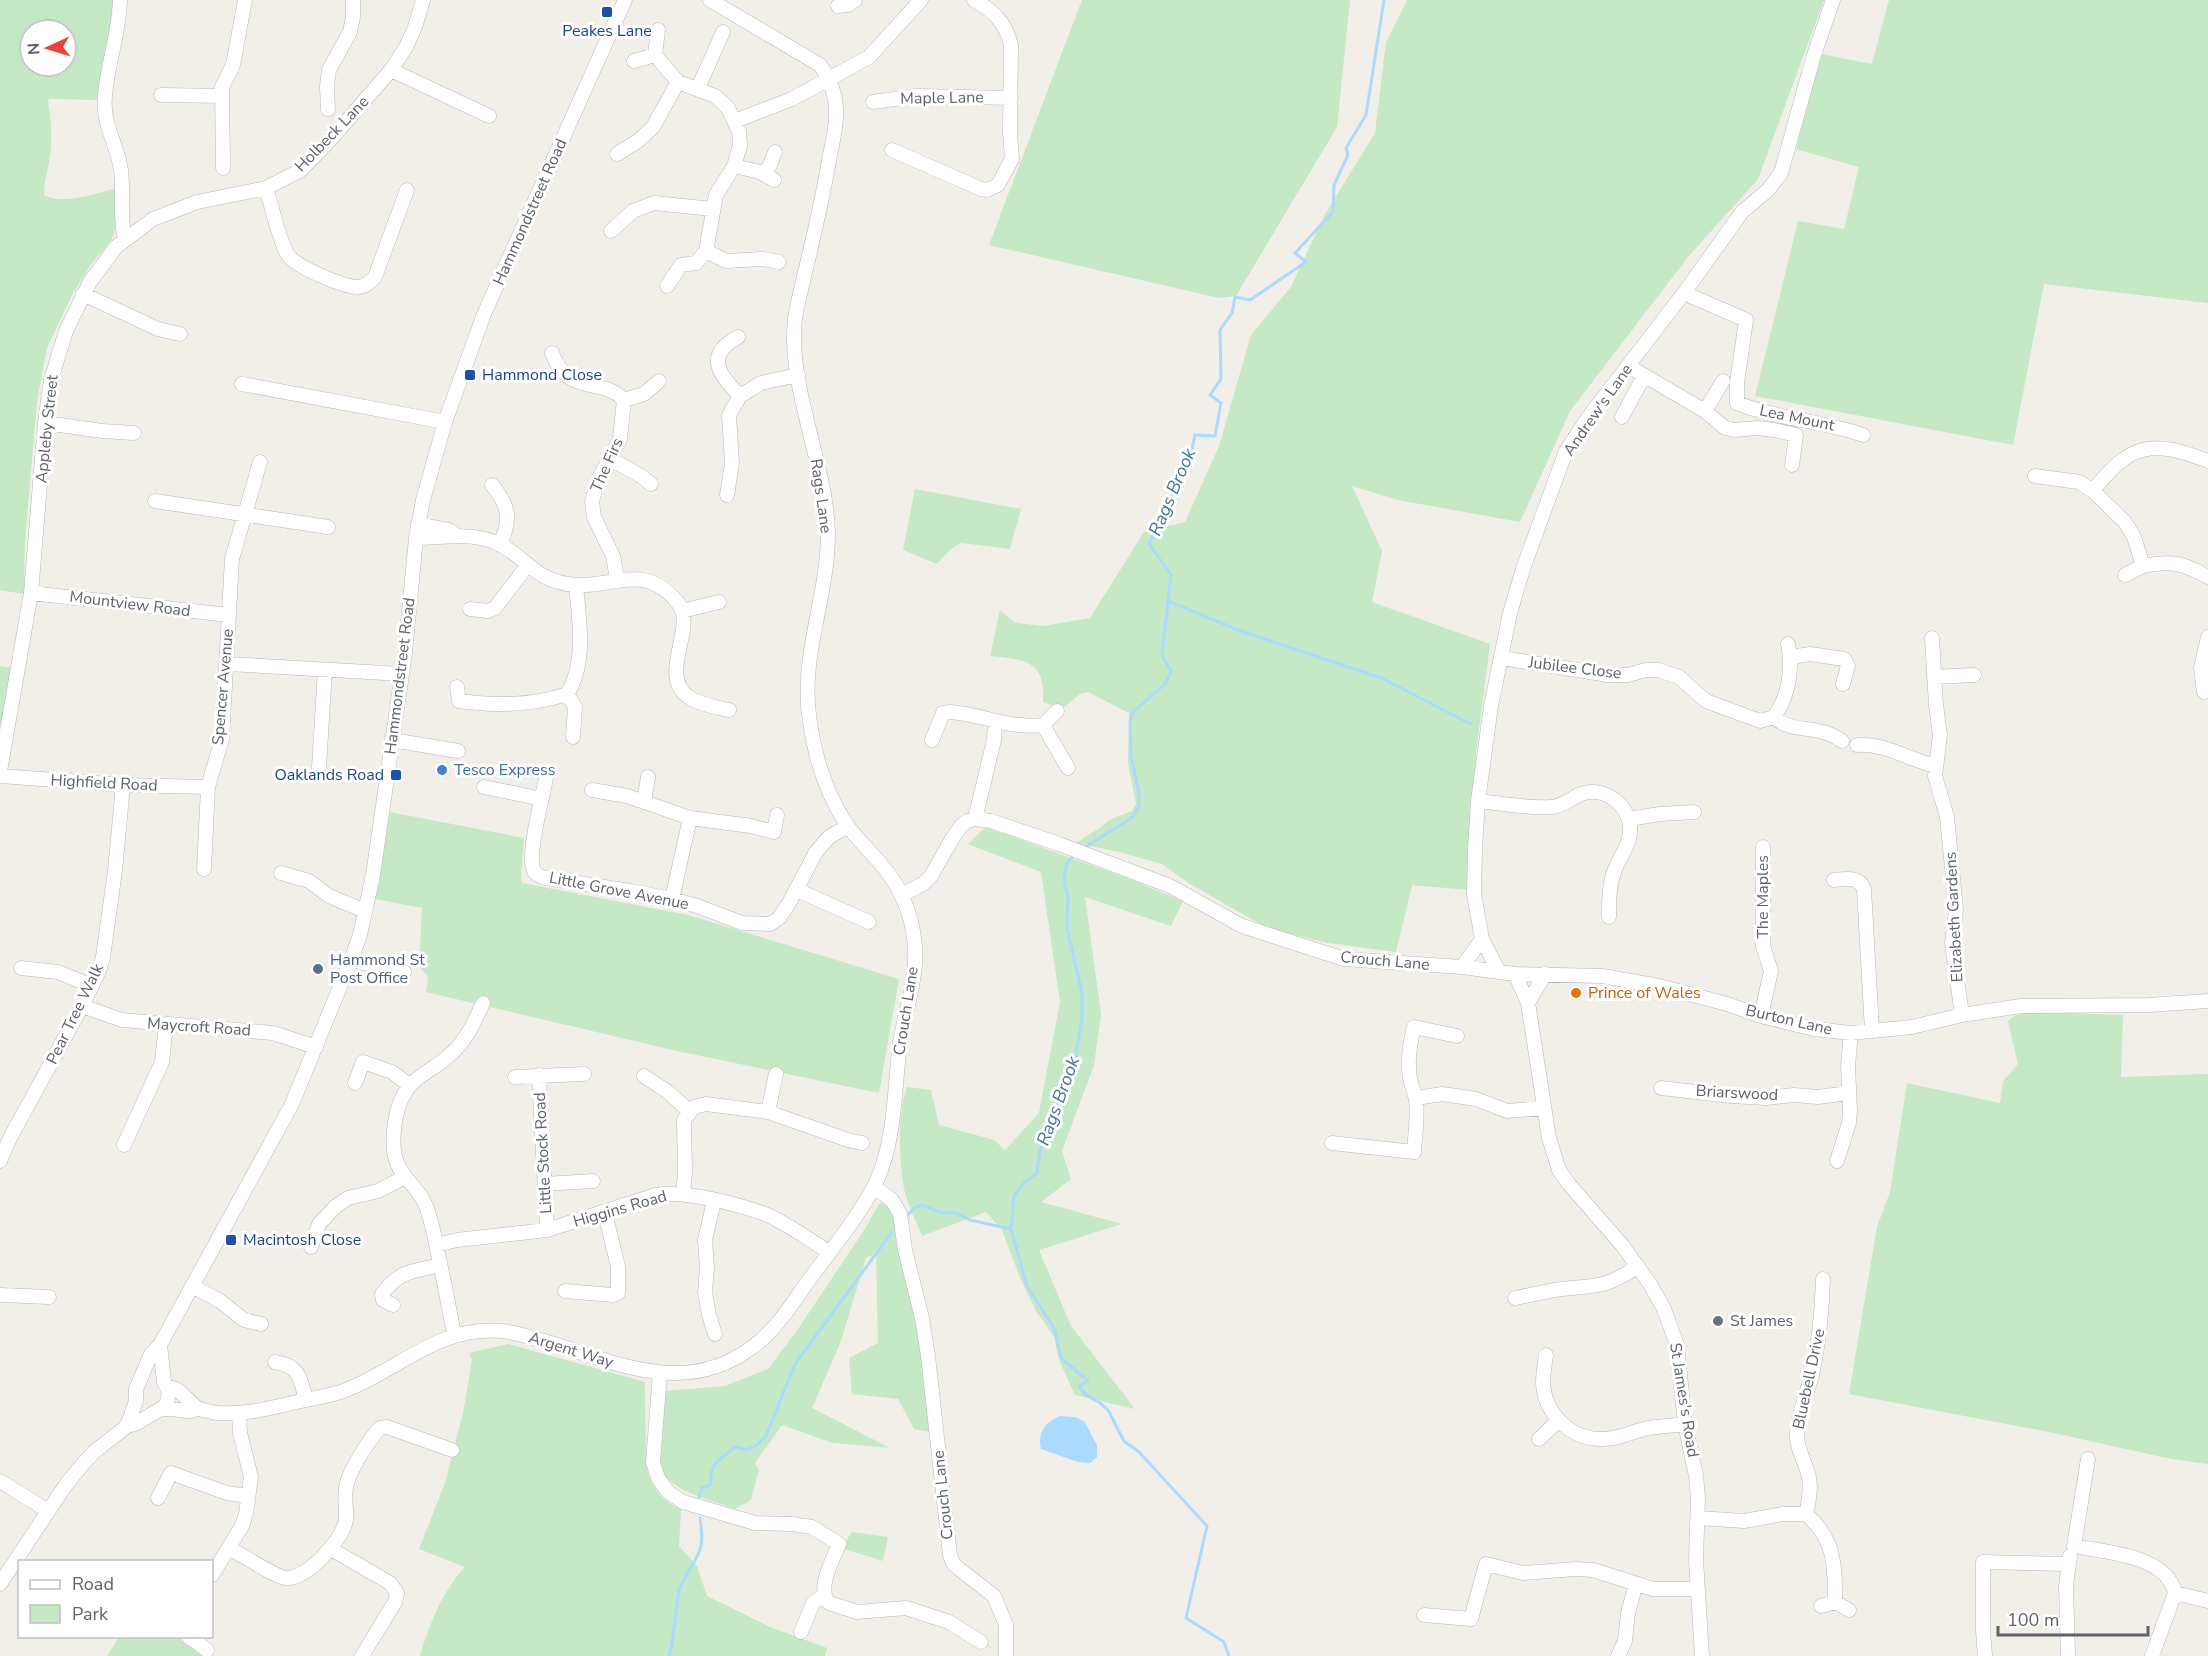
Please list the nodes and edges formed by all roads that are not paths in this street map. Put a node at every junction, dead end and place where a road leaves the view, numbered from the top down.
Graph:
1 (120, 0) edge
2 (245, 0) edge
3 (353, 0) edge
4 (625, 0) edge
5 (710, 0) edge
6 (855, 0) edge
7 (921, 0) edge
8 (974, 0) edge
9 (1833, 0) edge
10 (424, 1) edge
11 (727, 4) edge
12 (838, 6) dead end
13 (658, 30) dead end
14 (723, 32) dead end
15 (655, 55) junction
16 (634, 61) dead end
17 (391, 70) junction
18 (828, 77) junction
19 (678, 82) junction
20 (698, 88) junction
21 (312, 94) dead end
22 (327, 94) junction
23 (161, 95) dead end
24 (222, 96) junction
25 (1011, 98) junction
26 (873, 102) dead end
27 (328, 109) dead end
28 (489, 116) dead end
29 (735, 121) junction
30 (892, 150) dead end
31 (775, 152) dead end
32 (616, 153) dead end
33 (734, 166) junction
34 (223, 168) dead end
35 (266, 188) junction
36 (407, 190) dead end
37 (712, 209) junction
38 (611, 231) dead end
39 (125, 239) junction
40 (706, 251) junction
41 (779, 262) dead end
42 (667, 286) dead end
43 (1684, 293) junction
44 (83, 294) junction
45 (180, 334) dead end
46 (738, 337) dead end
47 (552, 353) dead end
48 (1628, 366) junction
49 (798, 375) junction
50 (1644, 376) junction
51 (659, 381) dead end
52 (1723, 381) dead end
53 (242, 384) dead end
54 (740, 396) junction
55 (624, 400) junction
56 (1705, 411) junction
57 (1622, 417) dead end
58 (446, 422) junction
59 (45, 423) junction
60 (134, 433) dead end
61 (1863, 435) dead end
62 (610, 459) junction
63 (2208, 460) edge
64 (260, 462) dead end
65 (1792, 465) dead end
66 (2035, 476) dead end
67 (651, 484) dead end
68 (492, 485) dead end
69 (2093, 490) junction
70 (727, 495) dead end
71 (155, 501) dead end
72 (244, 515) junction
73 (328, 527) dead end
74 (417, 531) junction
75 (500, 545) junction
76 (526, 566) junction
77 (2143, 566) junction
78 (2125, 575) dead end
79 (2208, 577) edge
80 (617, 579) junction
81 (576, 585) junction
82 (31, 592) junction
83 (719, 602) dead end
84 (470, 609) dead end
85 (682, 611) junction
86 (229, 615) junction
87 (2208, 637) edge
88 (1932, 638) dead end
89 (1502, 658) junction
90 (228, 664) junction
91 (325, 670) junction
92 (402, 674) junction
93 (1974, 675) dead end
94 (1934, 677) junction
95 (1843, 684) dead end
96 (457, 687) dead end
97 (2205, 691) edge
98 (567, 694) junction
99 (729, 710) dead end
100 (1057, 711) dead end
101 (1774, 717) junction
102 (995, 722) junction
103 (1043, 725) junction
104 (573, 737) dead end
105 (392, 740) junction
106 (932, 741) dead end
107 (1842, 741) dead end
108 (1857, 745) dead end
109 (458, 751) dead end
110 (1936, 766) junction
111 (319, 767) dead end
112 (1068, 768) dead end
113 (0, 771) edge
114 (0, 776) edge
115 (648, 777) dead end
116 (546, 778) dead end
117 (123, 785) junction
118 (208, 787) junction
119 (484, 787) dead end
120 (592, 790) dead end
121 (542, 799) junction
122 (1478, 801) junction
123 (644, 802) junction
124 (1694, 812) dead end
125 (777, 815) dead end
126 (690, 818) junction
127 (975, 819) junction
128 (1629, 819) junction
129 (848, 826) junction
130 (1763, 847) dead end
131 (204, 869) dead end
132 (281, 873) dead end
133 (1834, 880) dead end
134 (797, 890) junction
135 (902, 895) junction
136 (672, 899) junction
137 (365, 911) junction
138 (1610, 917) dead end
139 (869, 922) dead end
140 (1482, 939) junction
141 (351, 960) junction
142 (1462, 967) junction
143 (21, 968) dead end
144 (404, 972) dead end
145 (1499, 972) junction
146 (1515, 974) junction
147 (1545, 974) junction
148 (92, 986) junction
149 (2208, 1001) edge
150 (483, 1003) dead end
151 (1528, 1004) junction
152 (82, 1006) junction
153 (1962, 1015) junction
154 (1761, 1017) junction
155 (166, 1024) junction
156 (1872, 1030) junction
157 (1851, 1032) junction
158 (1457, 1036) dead end
159 (316, 1047) junction
160 (584, 1074) dead end
161 (776, 1074) dead end
162 (539, 1076) junction
163 (644, 1076) dead end
164 (515, 1077) dead end
165 (355, 1083) dead end
166 (410, 1086) junction
167 (1661, 1088) dead end
168 (1849, 1093) junction
169 (1416, 1098) junction
170 (1544, 1108) junction
171 (689, 1111) junction
172 (768, 1112) junction
173 (862, 1143) dead end
174 (1332, 1143) dead end
175 (124, 1145) dead end
176 (0, 1161) edge
177 (1837, 1161) dead end
178 (405, 1177) junction
179 (592, 1181) dead end
180 (545, 1184) junction
181 (874, 1187) junction
182 (683, 1194) junction
183 (714, 1201) junction
184 (605, 1213) junction
185 (547, 1230) junction
186 (436, 1245) junction
187 (311, 1247) dead end
188 (829, 1252) junction
189 (440, 1265) junction
190 (1638, 1266) junction
191 (1824, 1279) dead end
192 (192, 1286) junction
193 (565, 1291) dead end
194 (0, 1295) edge
195 (49, 1297) dead end
196 (1515, 1298) dead end
197 (393, 1305) dead end
198 (261, 1324) dead end
199 (715, 1334) dead end
200 (454, 1335) junction
201 (160, 1345) junction
202 (1546, 1355) dead end
203 (275, 1362) dead end
204 (660, 1373) junction
205 (139, 1384) junction
206 (165, 1384) junction
207 (306, 1400) junction
208 (136, 1401) junction
209 (198, 1409) junction
210 (157, 1410) junction
211 (239, 1413) junction
212 (1558, 1421) junction
213 (1685, 1424) junction
214 (127, 1426) junction
215 (1539, 1439) dead end
216 (452, 1449) dead end
217 (2088, 1459) dead end
218 (0, 1481) edge
219 (248, 1496) junction
220 (158, 1498) dead end
221 (48, 1511) junction
222 (1806, 1514) junction
223 (1699, 1518) junction
224 (2074, 1546) junction
225 (229, 1548) junction
226 (331, 1550) junction
227 (2068, 1564) junction
228 (213, 1573) edge
229 (0, 1584) edge
230 (1636, 1584) junction
231 (1697, 1589) junction
232 (2175, 1593) junction
233 (824, 1595) junction
234 (2208, 1601) edge
235 (1835, 1602) junction
236 (1821, 1606) dead end
237 (1848, 1610) dead end
238 (1424, 1615) dead end
239 (1471, 1619) junction
240 (801, 1632) dead end
241 (1472, 1634) dead end
242 (191, 1638) edge
243 (981, 1642) dead end
244 (207, 1650) dead end
245 (362, 1656) edge
246 (1006, 1656) edge
247 (1618, 1656) edge
248 (1702, 1656) edge
249 (1985, 1656) edge
250 (2068, 1656) edge
251 (2152, 1656) edge

1 - 39 street
2 - 24 street
3 - 22 street
4 - 58 street, Hammondstreet Road
5 - 11 street
6 - 12 street
7 - 18 street
8 - 25 street
9 - 43 street, Andrew's Lane
10 - 17 street, Holbeck Lane
11 - 18 street
13 - 15 street
14 - 20 street
15 - 16 street
15 - 19 street
17 - 28 street
17 - 35 street, Holbeck Lane
18 - 29 street
18 - 49 street, Rags Lane
19 - 20 street
19 - 32 street
20 - 29 street
21 - 22 street
22 - 27 street
23 - 24 street
24 - 34 street
25 - 26 street, Maple Lane
25 - 30 street
29 - 33 street
31 - 33 street
33 - 37 street
35 - 36 street
35 - 39 street, Holbeck Lane
37 - 38 street
37 - 40 street
39 - 44 street, Appleby Street
40 - 41 street
40 - 42 street
43 - 48 street, Andrew's Lane
43 - 61 street, Lea Mount
44 - 45 street
44 - 59 street, Appleby Street
46 - 54 street
47 - 55 street
48 - 50 street
48 - 89 street, Andrew's Lane
49 - 54 street
49 - 129 street, Rags Lane
50 - 56 street
50 - 57 street
51 - 55 street
52 - 56 street
53 - 58 street
54 - 70 street
55 - 62 street, The Firs
56 - 65 street
58 - 74 street, Hammondstreet Road
59 - 60 street
59 - 82 street, Appleby Street
62 - 67 street
62 - 80 street, The Firs
63 - 69 street
64 - 72 street, Spencer Avenue
66 - 69 street
68 - 75 street
69 - 77 street
71 - 72 street
72 - 73 street
72 - 86 street, Spencer Avenue
74 - 75 street
74 - 92 street, Hammondstreet Road
75 - 76 street
76 - 81 street
76 - 84 street
77 - 78 street
77 - 79 street
80 - 81 street
80 - 85 street
81 - 98 street
82 - 86 street, Mountview Road
82 - 113 street, Appleby Street
83 - 85 street
85 - 99 street
86 - 90 street, Spencer Avenue
87 - 97 street
88 - 94 street, Elizabeth Gardens
89 - 101 street, Jubilee Close
89 - 122 street, Andrew's Lane
90 - 91 street
90 - 118 street, Spencer Avenue
91 - 92 street
91 - 111 street
92 - 105 street, Hammondstreet Road
93 - 94 street
94 - 110 street, Elizabeth Gardens
95 - 101 street
96 - 98 street
98 - 104 street
100 - 103 street
101 - 107 street, Jubilee Close
102 - 103 street
102 - 106 street
102 - 127 street
103 - 112 street
105 - 109 street
105 - 137 street, Hammondstreet Road
108 - 110 street
110 - 153 street, Elizabeth Gardens
114 - 117 street, Highfield Road
115 - 123 street
116 - 121 street
117 - 118 street, Highfield Road
117 - 148 street, Pear Tree Walk
118 - 131 street, Spencer Avenue
119 - 121 street
120 - 123 street
121 - 136 street, Little Grove Avenue
122 - 128 street
122 - 140 street, Andrew's Lane
123 - 126 street
124 - 128 street
125 - 126 street
126 - 136 street
127 - 135 street
127 - 142 street, Crouch Lane
128 - 138 street
129 - 134 street, Little Grove Avenue
129 - 135 street, Rags Lane
130 - 154 street, The Maples
132 - 137 street
133 - 156 street
134 - 136 street, Little Grove Avenue
134 - 139 street
135 - 181 street, Crouch Lane
137 - 141 street, Hammondstreet Road
140 - 142 street
140 - 145 street, Andrew's Lane
141 - 144 street
141 - 159 street, Hammondstreet Road
142 - 145 street, Crouch Lane
143 - 148 street
145 - 146 street, Crouch Lane
146 - 147 street, Burton Lane
146 - 151 street, St James's Road
147 - 151 street
147 - 154 street, Burton Lane
148 - 152 street, Pear Tree Walk
149 - 153 street, Burton Lane
150 - 166 street
151 - 170 street, St James's Road
152 - 155 street, Maycroft Road
152 - 176 street, Pear Tree Walk
153 - 156 street, Burton Lane
154 - 157 street, Burton Lane
155 - 159 street, Maycroft Road
155 - 175 street
156 - 157 street, Burton Lane
157 - 168 street
158 - 169 street
159 - 192 street, Hammondstreet Road
160 - 162 street, Little Stock Road
161 - 172 street
162 - 164 street, Little Stock Road
162 - 180 street, Little Stock Road
163 - 171 street
165 - 166 street
166 - 178 street
167 - 168 street, Briarswood
168 - 177 street
169 - 170 street
169 - 174 street
170 - 190 street, St James's Road
171 - 172 street
171 - 182 street
172 - 173 street
178 - 186 street
178 - 187 street
179 - 180 street
180 - 185 street, Little Stock Road
181 - 188 street, Argent Way
181 - 246 street, Crouch Lane
182 - 183 street, Higgins Road
182 - 184 street, Higgins Road
183 - 188 street, Higgins Road
183 - 199 street
184 - 185 street, Higgins Road
184 - 193 street
185 - 186 street, Higgins Road
186 - 189 street
188 - 204 street, Argent Way
189 - 197 street
189 - 200 street
190 - 196 street
190 - 213 street, St James's Road
191 - 222 street, Bluebell Drive
192 - 198 street
192 - 201 street, Hammondstreet Road
194 - 195 street
200 - 204 street, Argent Way
200 - 207 street, Argent Way
201 - 205 street, Hammondstreet Road
201 - 206 street
202 - 212 street
203 - 207 street
204 - 233 street
205 - 206 street
205 - 208 street, Hammondstreet Road
206 - 209 street
206 - 210 street
207 - 211 street, Argent Way
208 - 210 street
208 - 214 street, Hammondstreet Road
209 - 210 street, Argent Way
209 - 211 street, Argent Way
210 - 214 street
211 - 219 street
212 - 213 street
212 - 215 street
213 - 223 street, St James's Road
214 - 221 street
216 - 226 street
217 - 224 street
218 - 221 street
219 - 220 street
219 - 225 street
221 - 229 street
222 - 223 street
222 - 235 street
223 - 231 street, St James's Road
224 - 227 street
224 - 232 street
225 - 226 street
225 - 228 street
226 - 245 street
227 - 249 street
227 - 250 street
230 - 231 street
230 - 239 street
230 - 247 street
231 - 248 street, St James's Road
232 - 234 street
232 - 251 street
233 - 240 street
233 - 243 street
235 - 236 street
235 - 237 street
238 - 239 street
239 - 241 street
242 - 244 street

